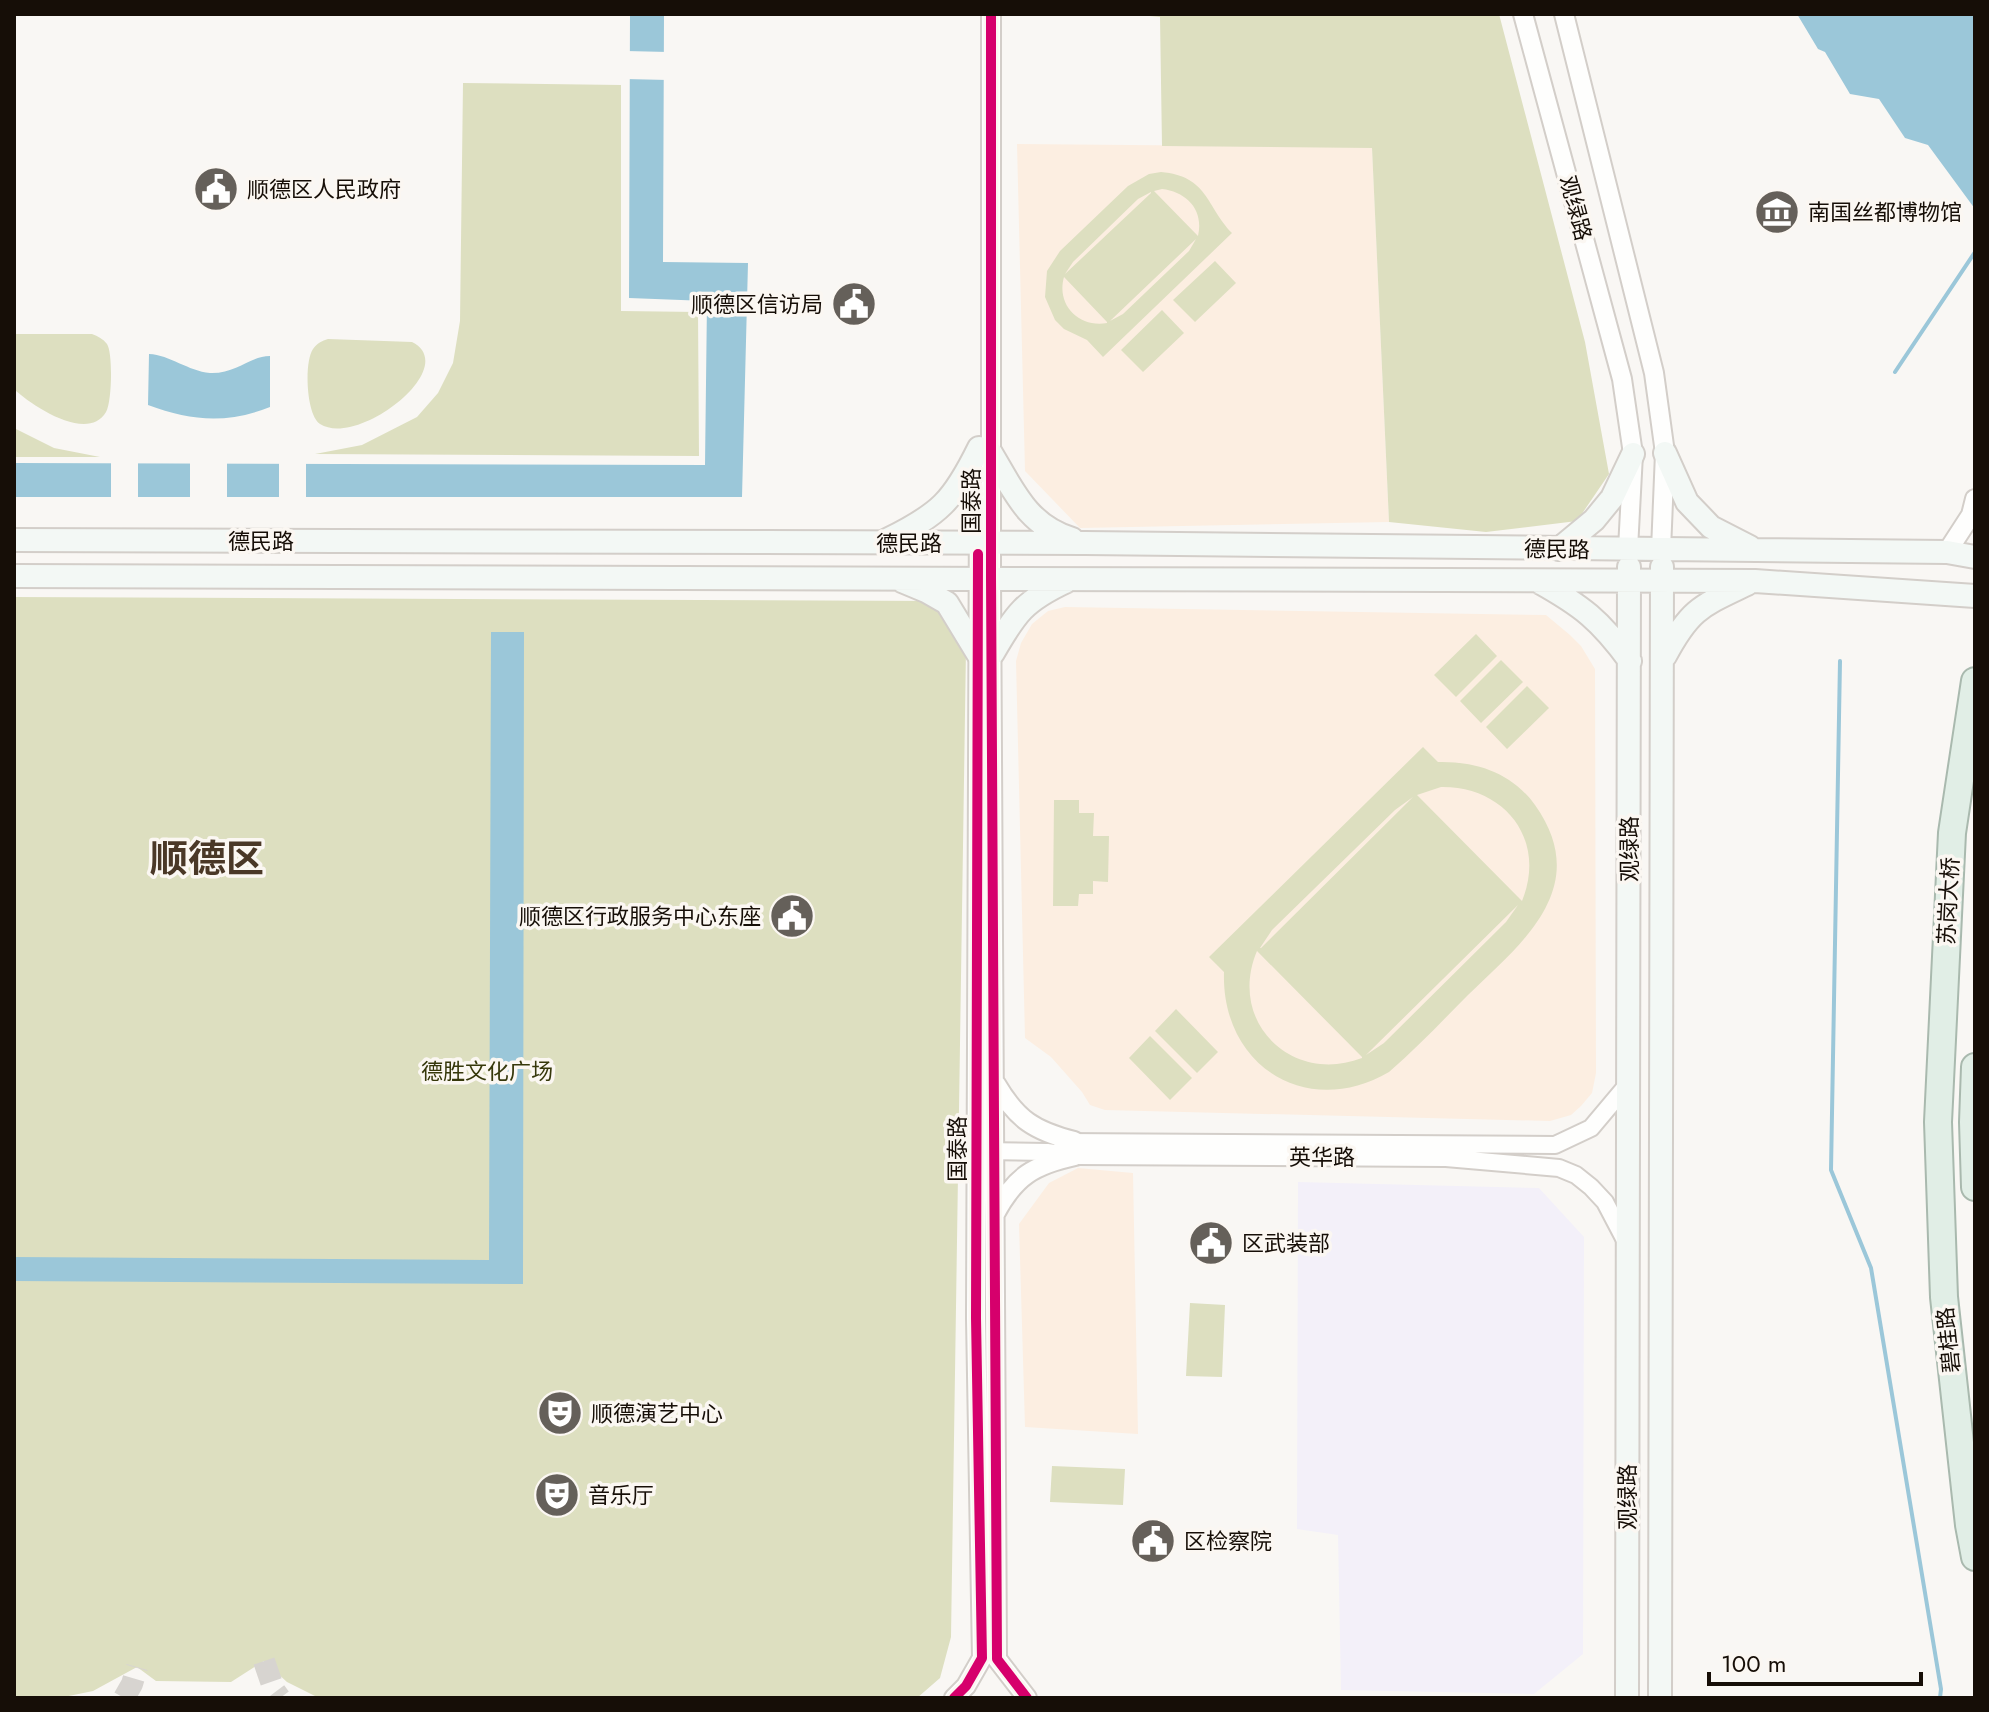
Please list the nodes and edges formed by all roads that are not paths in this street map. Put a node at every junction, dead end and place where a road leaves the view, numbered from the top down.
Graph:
1 (982, 14) edge
2 (991, 14) edge
3 (1523, 14) edge
4 (1564, 14) edge
5 (985, 450) junction
6 (1665, 453) junction
7 (1633, 454) junction
8 (1975, 499) edge
9 (14, 540) edge
10 (882, 543) junction
11 (985, 543) junction
12 (1085, 543) junction
13 (1559, 549) junction
14 (1628, 549) junction
15 (1661, 550) junction
16 (1755, 550) junction
17 (1947, 552) junction
18 (1975, 557) edge
19 (14, 576) edge
20 (890, 577) junction
21 (984, 577) junction
22 (1075, 577) junction
23 (1534, 580) junction
24 (1629, 580) junction
25 (1662, 580) junction
26 (1755, 581) junction
27 (1975, 596) edge
28 (986, 654) junction
29 (1630, 661) junction
30 (1663, 661) junction
31 (1975, 681) edge
32 (1975, 1067) edge
33 (995, 1083) junction
34 (1628, 1084) junction
35 (1938, 1122) joint
36 (985, 1146) junction
37 (1075, 1148) junction
38 (1975, 1187) edge
39 (994, 1216) junction
40 (1628, 1247) junction
41 (1975, 1557) edge
42 (954, 1698) edge
43 (1027, 1698) edge
44 (1627, 1698) edge
45 (1660, 1698) edge

1 - 5 street, 国泰路
2 - 5 street, 国泰路
3 - 7 street, 观绿路
4 - 6 street, 观绿路
5 - 10 main road
5 - 11 street, 国泰路
5 - 12 main road
6 - 15 street, 观绿路
6 - 16 main road
7 - 13 main road
7 - 14 street, 观绿路
8 - 17 street
9 - 10 main road, 德民路
10 - 11 main road, 德民路
11 - 12 main road, 德民路
11 - 21 street, 国泰路
12 - 13 main road, 德民路
13 - 14 main road, 德民路
14 - 15 main road, 德民路
14 - 24 main road, 观绿路
15 - 16 main road, 德民路
15 - 25 main road, 观绿路
16 - 17 main road, 德民路
17 - 18 main road, 德民路
19 - 20 main road
20 - 21 main road
20 - 28 main road
21 - 22 main road
21 - 28 street, 国泰路
22 - 23 main road
22 - 28 main road
23 - 24 main road
23 - 29 main road
24 - 25 main road
24 - 29 main road, 观绿路
25 - 26 main road
25 - 30 main road, 观绿路
26 - 27 main road
26 - 30 main road
28 - 33 street, 国泰路
28 - 36 street, 国泰路
29 - 34 main road, 观绿路
30 - 45 main road, 观绿路
31 - 35 highway, 苏岗大桥
32 - 38 highway
33 - 36 street, 国泰路
33 - 37 street
34 - 37 street, 英华路
34 - 40 main road, 观绿路
35 - 41 highway, 碧桂路
36 - 37 street, 英华路
36 - 39 street, 国泰路
36 - 42 street, 国泰路
37 - 39 street
37 - 40 street, 英华路
39 - 43 street, 国泰路
40 - 44 main road, 观绿路

